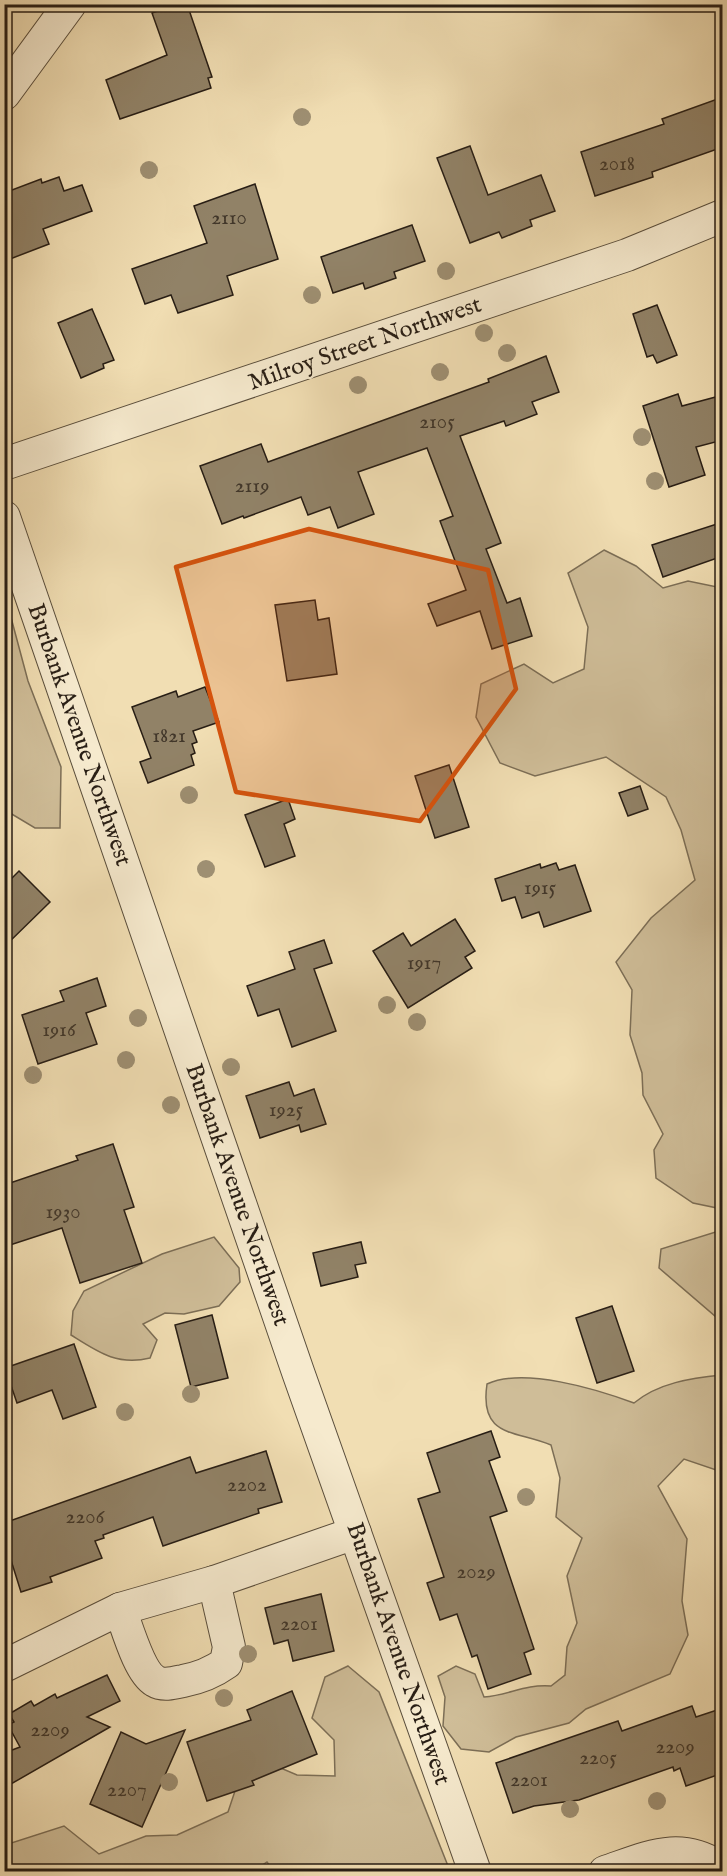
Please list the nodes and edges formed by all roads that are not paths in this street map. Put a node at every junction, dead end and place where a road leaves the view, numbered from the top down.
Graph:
1 (70, 4) edge
2 (4, 94) edge
3 (723, 216) edge
4 (4, 464) edge
5 (4, 517) edge
6 (355, 1533) junction
7 (214, 1582) junction
8 (120, 1610) junction
9 (4, 1666) edge
10 (723, 1869) edge
11 (475, 1872) edge
12 (605, 1872) edge

1 - 2 street
3 - 4 street, Milroy Street Northwest
5 - 6 street, Burbank Avenue Northwest
6 - 7 street
6 - 11 street, Burbank Avenue Northwest
7 - 8 street
7 - 8 street
8 - 9 street
10 - 12 street

